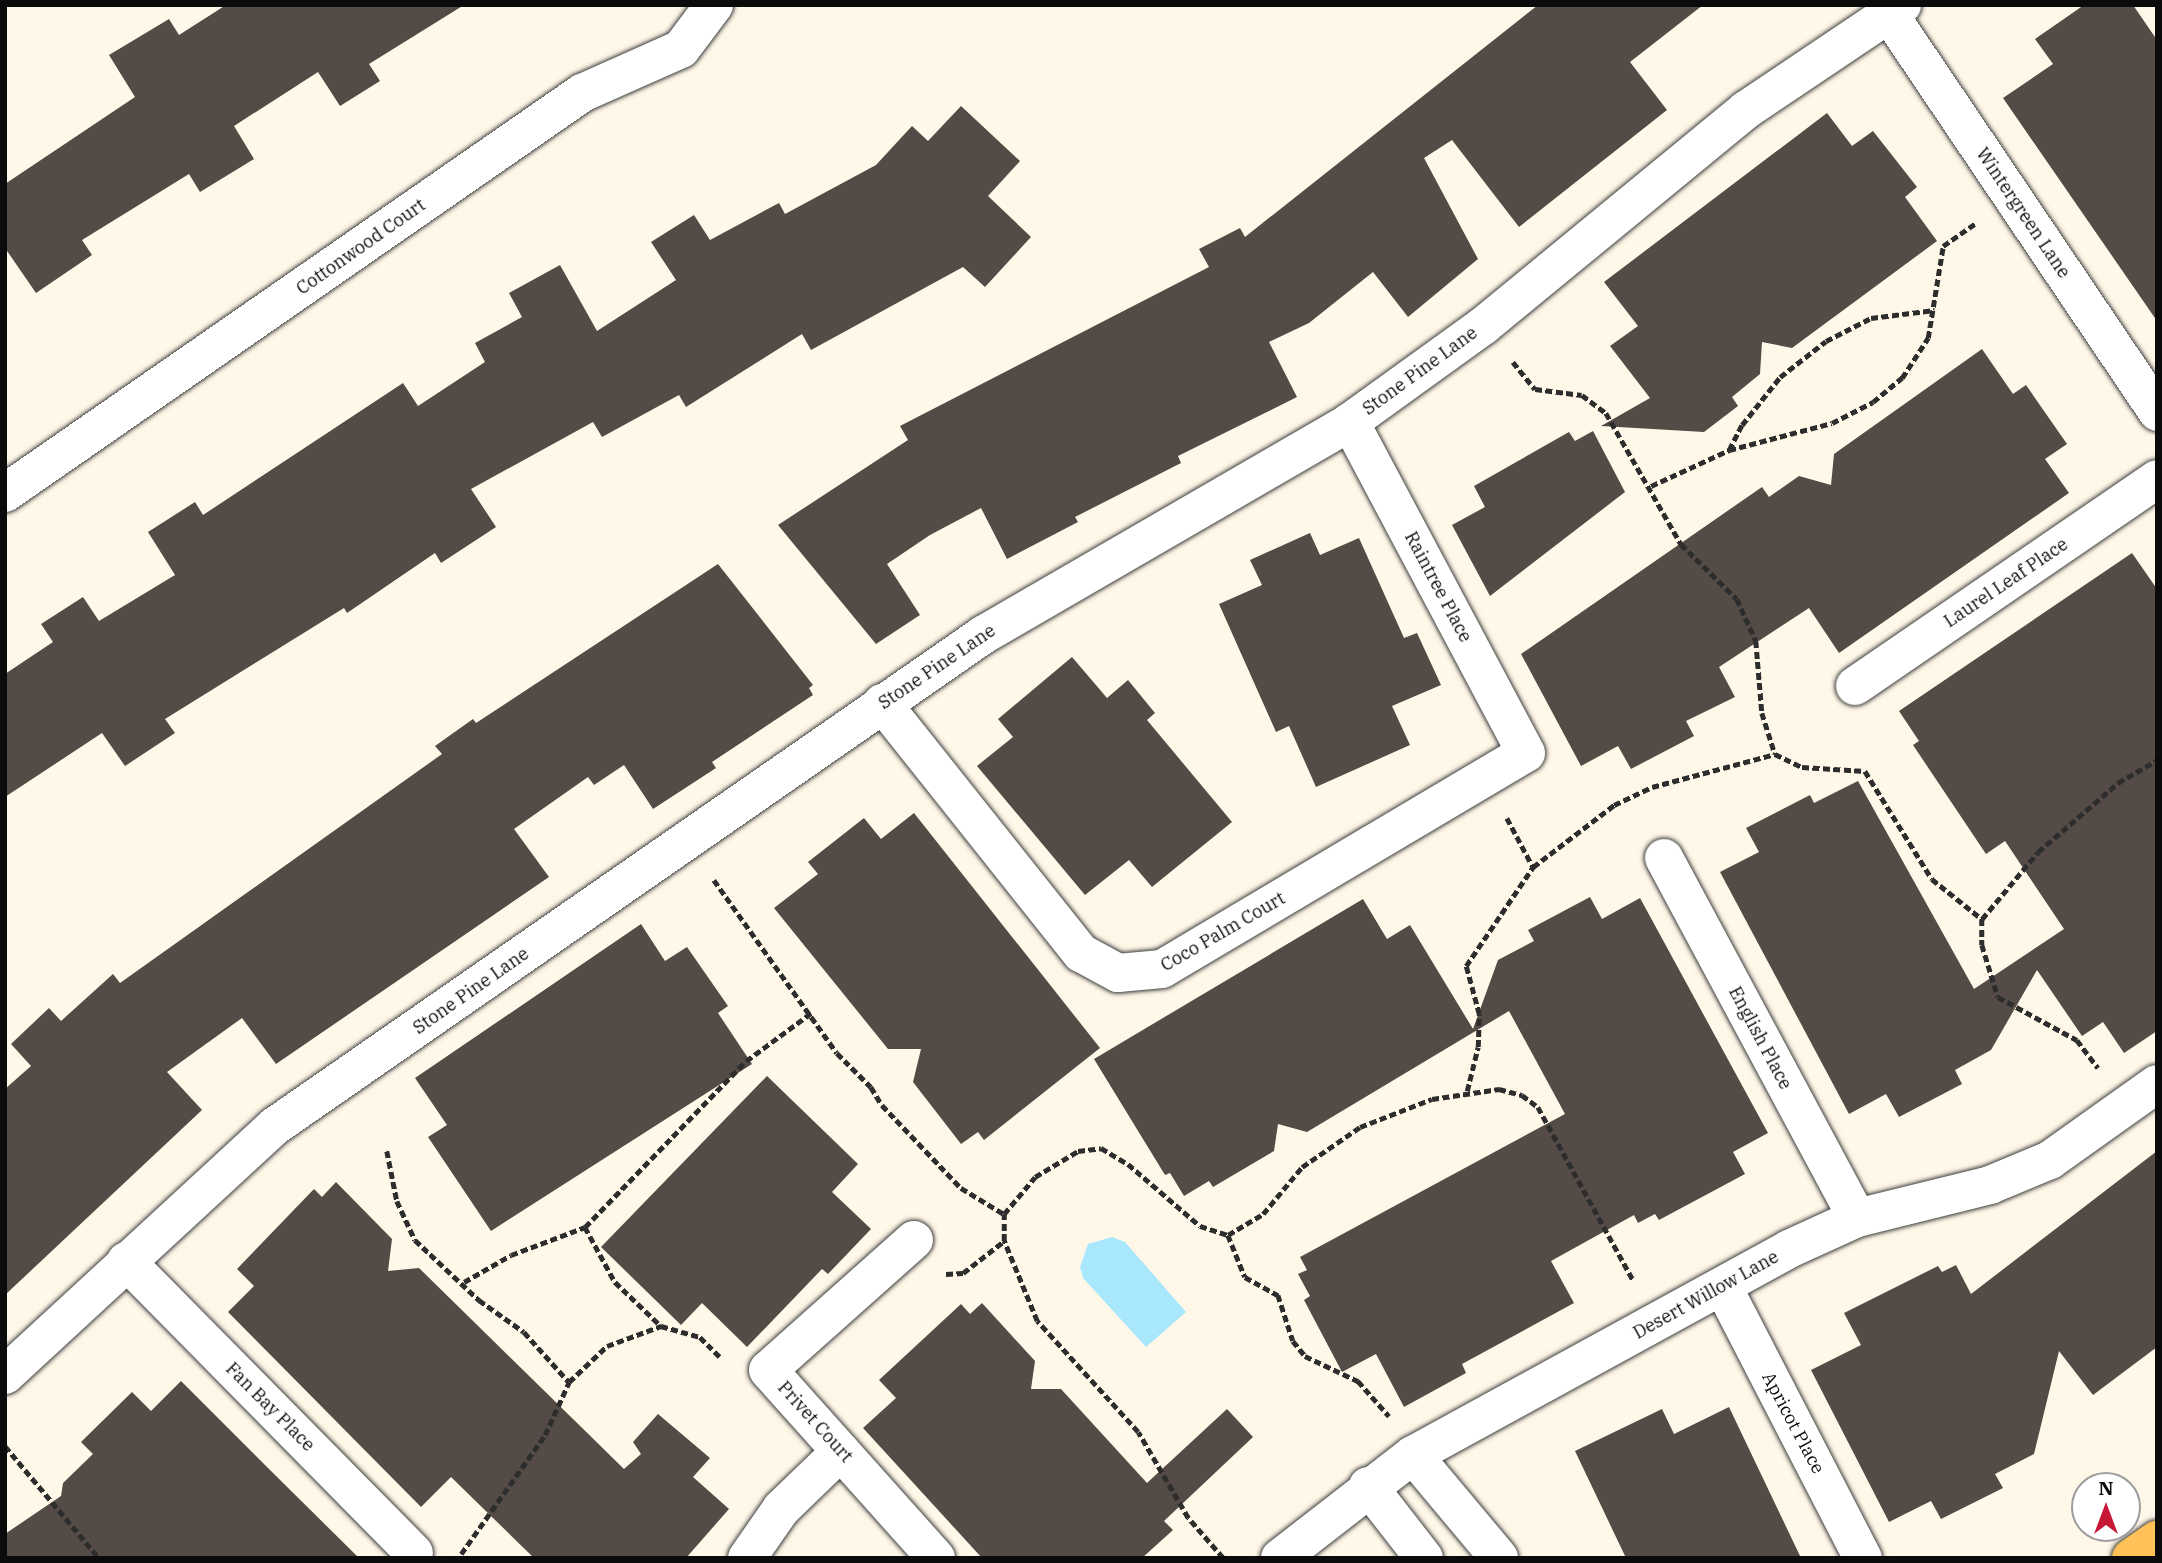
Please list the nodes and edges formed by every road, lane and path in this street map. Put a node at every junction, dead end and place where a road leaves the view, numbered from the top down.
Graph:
1 (714, 5) edge
2 (1895, 10) edge
3 (2013, 199) junction
4 (1934, 310) junction
5 (1483, 326) junction
6 (2157, 412) edge
7 (1350, 422) junction
8 (1729, 450) junction
9 (2157, 479) edge
10 (1651, 486) junction
11 (5, 493) edge
12 (1855, 687) dead end
13 (882, 703) junction
14 (1526, 753) joint
15 (1775, 754) junction
16 (2157, 760) edge
17 (687, 842) junction
18 (1664, 858) dead end
19 (1982, 919) junction
20 (811, 1013) junction
21 (2101, 1072) dead end
22 (2157, 1084) edge
23 (1467, 1091) junction
24 (387, 1151) dead end
25 (1004, 1214) junction
26 (1857, 1218) junction
27 (585, 1227) junction
28 (1228, 1235) junction
29 (914, 1241) dead end
30 (126, 1261) junction
31 (464, 1282) junction
32 (1723, 1287) junction
33 (1657, 1323) junction
34 (661, 1326) junction
35 (768, 1370) junction
36 (5, 1375) edge
37 (569, 1382) junction
38 (5, 1446) edge
39 (841, 1451) junction
40 (1413, 1455) junction
41 (1368, 1486) junction
42 (2157, 1540) edge
43 (414, 1553) dead end
44 (99, 1558) edge
45 (460, 1558) edge
46 (747, 1558) edge
47 (936, 1558) edge
48 (1223, 1558) edge
49 (1280, 1558) edge
50 (1424, 1558) edge
51 (1499, 1558) edge
52 (1863, 1558) edge
53 (2131, 1558) edge

1 - 11 street, Cottonwood Court
2 - 3 street, Wintergreen Lane
2 - 5 street, Stone Pine Lane
3 - 4 path
3 - 6 street, Wintergreen Lane
4 - 8 path
4 - 8 path
5 - 7 street, Stone Pine Lane
5 - 10 path
7 - 13 street, Stone Pine Lane
7 - 14 street, Raintree Place
8 - 10 path
9 - 12 street, Laurel Leaf Place
10 - 15 path
13 - 14 street, Coco Palm Court
13 - 17 street, Stone Pine Lane
15 - 19 path
15 - 23 path
16 - 19 path
17 - 20 path
17 - 30 street, Stone Pine Lane
18 - 26 street, English Place
19 - 21 path
20 - 25 path
20 - 27 path
22 - 26 street, Desert Willow Lane
23 - 28 path
23 - 33 path
24 - 31 path
25 - 28 path
25 - 48 path
26 - 32 street, Desert Willow Lane
27 - 31 path
27 - 34 path
28 - 40 path
29 - 35 street, Privet Court
30 - 36 street, Stone Pine Lane
30 - 43 street, Fan Bay Place
31 - 37 path
32 - 33 street, Desert Willow Lane
32 - 52 street, Apricot Place
33 - 40 street, Desert Willow Lane
34 - 35 path
34 - 37 path
35 - 39 street, Privet Court
37 - 45 path
38 - 44 path
39 - 46 street
39 - 47 street, Privet Court
40 - 41 street, Desert Willow Lane
40 - 51 street
41 - 49 street, Desert Willow Lane
41 - 50 street
42 - 53 main road

